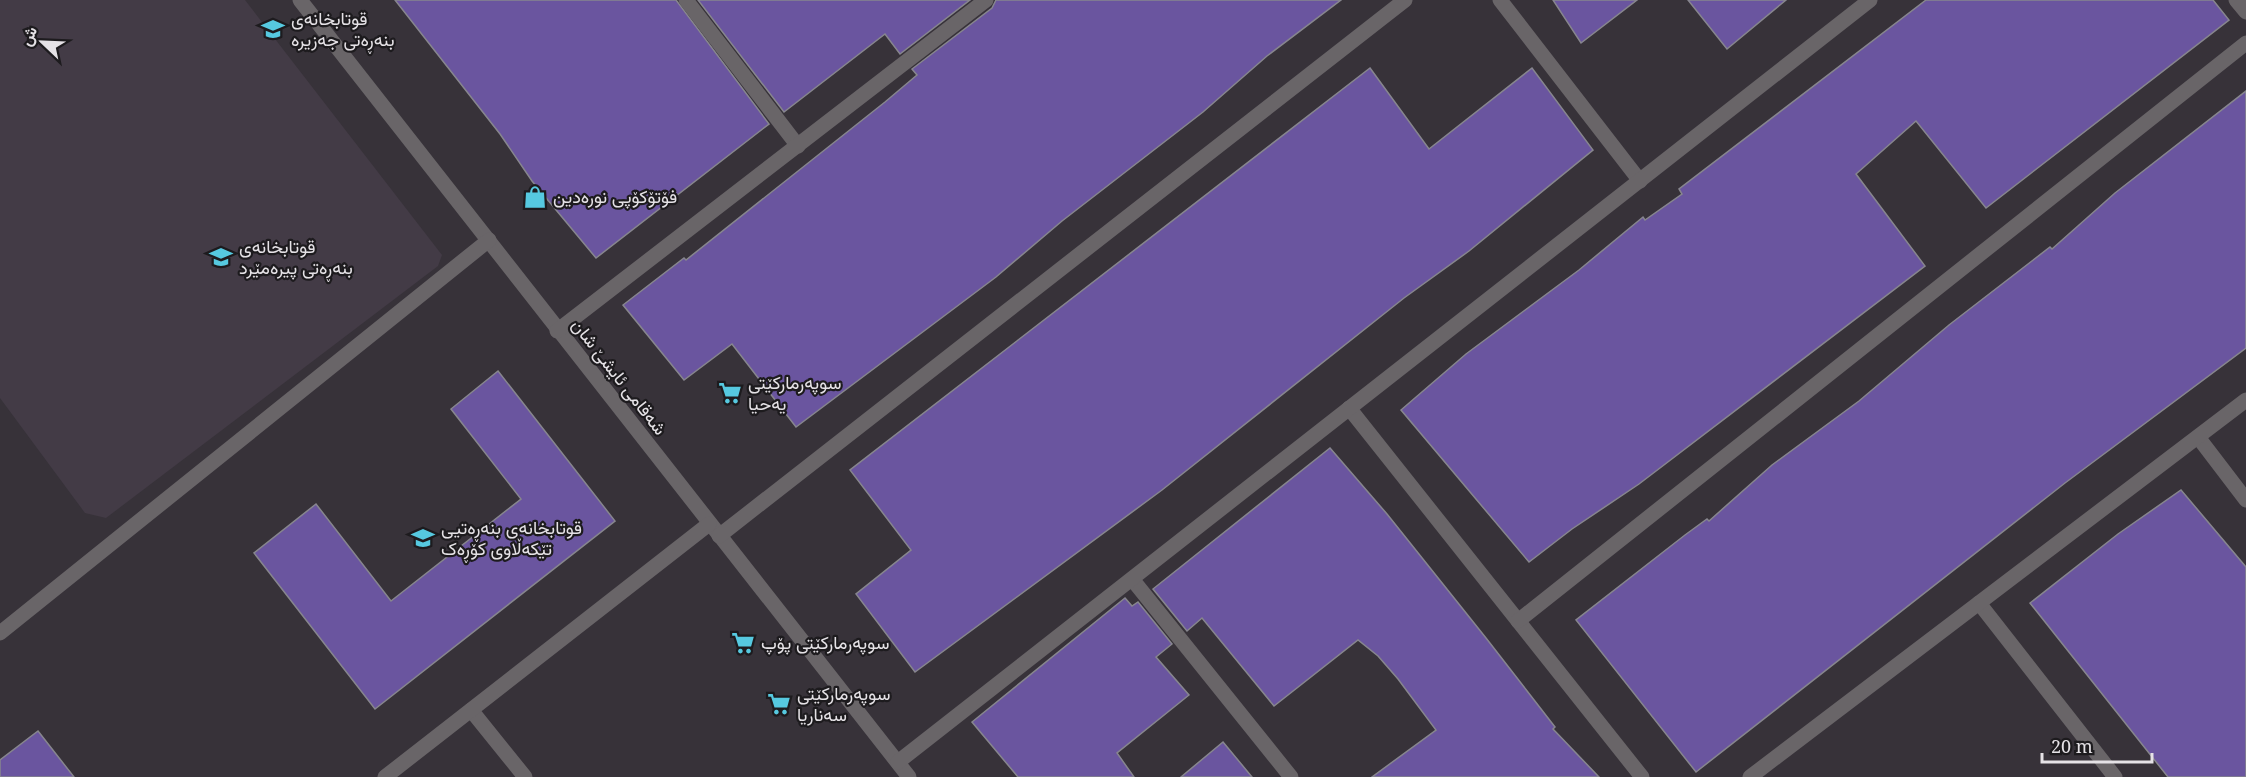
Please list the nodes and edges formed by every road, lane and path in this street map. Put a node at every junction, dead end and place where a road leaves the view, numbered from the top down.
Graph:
1 (300, 0) edge
2 (686, 0) edge
3 (986, 0) edge
4 (1405, 0) edge
5 (1500, 0) edge
6 (2236, 0) edge
7 (1860, 3) edge
8 (2246, 12) edge
9 (2246, 43) edge
10 (798, 146) junction
11 (1640, 181) junction
12 (489, 240) junction
13 (557, 332) junction
14 (2246, 400) edge
15 (1349, 408) junction
16 (2198, 437) junction
17 (2246, 500) edge
18 (714, 530) junction
19 (1132, 579) junction
20 (1979, 603) junction
21 (1518, 621) junction
22 (0, 633) edge
23 (471, 710) junction
24 (898, 762) junction
25 (385, 777) edge
26 (525, 777) edge
27 (909, 777) edge
28 (1291, 777) edge
29 (1642, 777) edge
30 (1750, 777) edge
31 (2115, 777) edge

1 - 12 street, شەقامی ئایشێ شان
2 - 10 street
3 - 10 street
4 - 18 street
5 - 11 street
6 - 8 street
7 - 11 street
9 - 21 street
10 - 13 street
11 - 15 street
12 - 13 street, شەقامی ئایشێ شان
12 - 22 street
13 - 18 street, شەقامی ئایشێ شان
14 - 16 street
15 - 19 street
15 - 21 street
16 - 17 street
16 - 20 street
18 - 23 street
18 - 24 street, شەقامی ئایشێ شان
19 - 24 street
19 - 28 street
20 - 30 street
20 - 31 street
21 - 29 street
23 - 25 street
23 - 26 street
24 - 27 street, شەقامی ئایشێ شان

